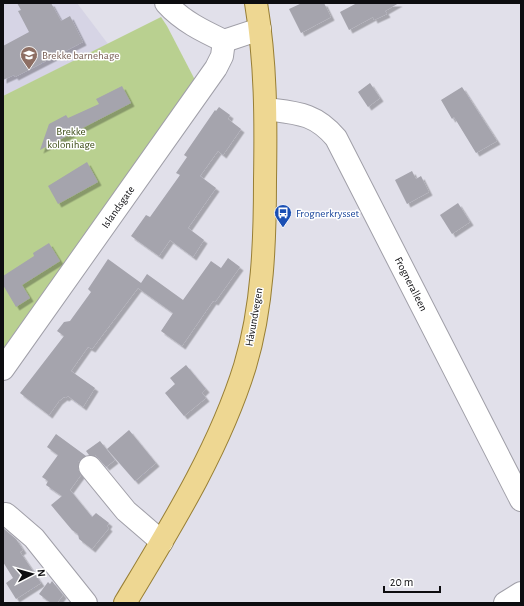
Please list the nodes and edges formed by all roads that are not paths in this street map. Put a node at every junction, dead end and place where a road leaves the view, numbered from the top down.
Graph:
1 (166, 3) edge
2 (256, 3) edge
3 (260, 29) junction
4 (224, 41) junction
5 (266, 109) junction
6 (3, 369) edge
7 (90, 466) dead end
8 (521, 500) edge
9 (6, 514) dead end
10 (162, 542) junction
11 (521, 594) edge
12 (86, 603) edge
13 (125, 603) edge
14 (505, 603) edge

1 - 4 street
2 - 3 main road, Håvundvegen
3 - 4 street
3 - 5 main road, Håvundvegen
4 - 6 street, Islandsgate
5 - 8 street, Frogneralleen
5 - 10 main road, Håvundvegen
7 - 10 street
9 - 12 street
10 - 13 main road, Håvundvegen
11 - 14 street

